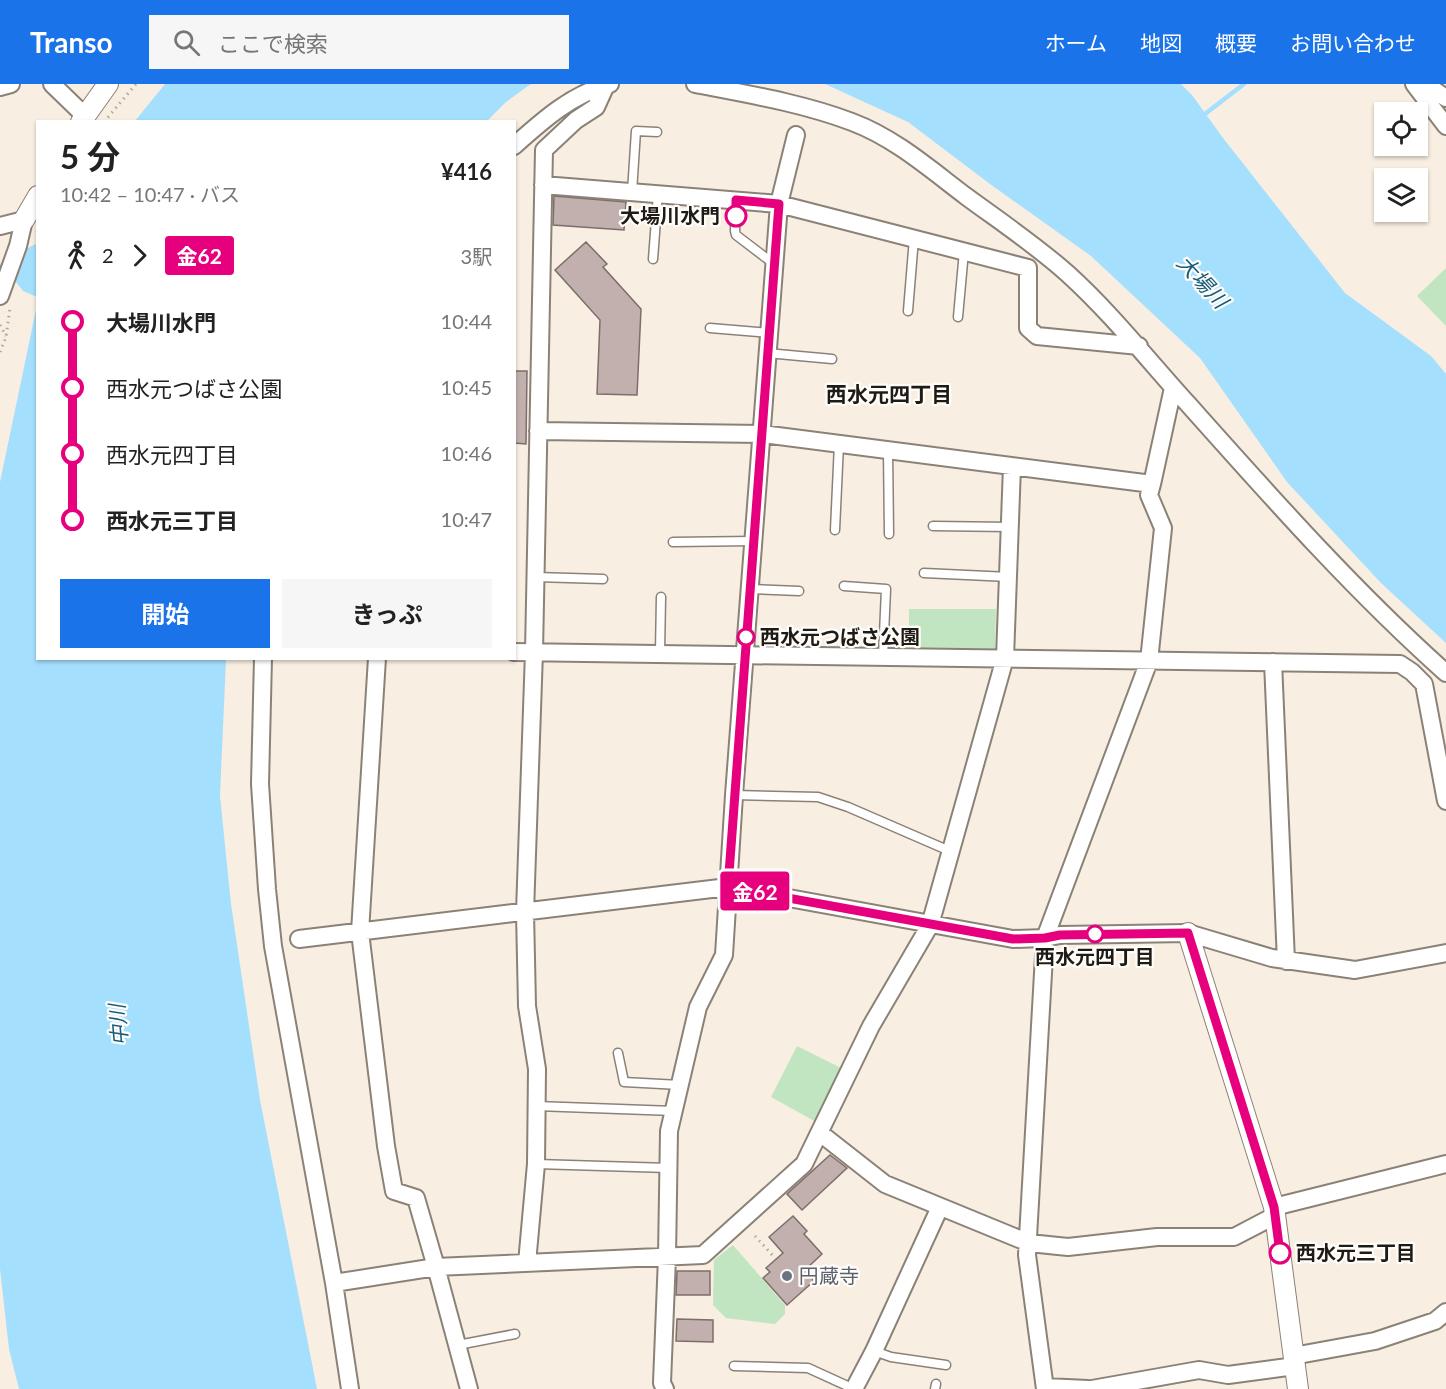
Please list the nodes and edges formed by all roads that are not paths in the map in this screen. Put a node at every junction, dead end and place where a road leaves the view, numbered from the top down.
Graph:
1 (11, 84) edge
2 (52, 84) edge
3 (108, 84) edge
4 (695, 84) edge
5 (1414, 84) edge
6 (1425, 84) edge
7 (608, 85) edge
8 (0, 87) edge
9 (1446, 98) edge
10 (83, 118) edge
11 (1446, 126) edge
12 (657, 132) dead end
13 (795, 135) dead end
14 (516, 144) edge
15 (543, 185) junction
16 (632, 192) junction
17 (658, 194) junction
18 (36, 199) edge
19 (736, 200) junction
20 (779, 204) junction
21 (24, 220) junction
22 (0, 226) edge
23 (914, 238) junction
24 (964, 251) junction
25 (653, 259) dead end
26 (775, 264) junction
27 (4, 296) edge
28 (908, 311) dead end
29 (958, 317) dead end
30 (710, 327) dead end
31 (769, 333) junction
32 (1139, 346) junction
33 (767, 353) junction
34 (832, 359) dead end
35 (1173, 388) junction
36 (538, 431) junction
37 (762, 434) junction
38 (839, 444) junction
39 (888, 450) junction
40 (1012, 466) junction
41 (1152, 484) junction
42 (933, 526) dead end
43 (1010, 527) junction
44 (835, 530) dead end
45 (889, 534) dead end
46 (753, 541) junction
47 (673, 542) dead end
48 (924, 573) dead end
49 (535, 577) junction
50 (1009, 577) junction
51 (603, 579) dead end
52 (844, 586) dead end
53 (749, 589) junction
54 (799, 591) dead end
55 (661, 597) dead end
56 (516, 652) edge
57 (534, 652) junction
58 (660, 652) junction
59 (745, 655) junction
60 (883, 657) junction
61 (1005, 658) junction
62 (262, 660) edge
63 (377, 660) edge
64 (1149, 661) junction
65 (1273, 662) junction
66 (1446, 673) edge
67 (734, 795) junction
68 (1446, 801) edge
69 (952, 852) junction
70 (728, 887) junction
71 (525, 912) junction
72 (930, 925) junction
73 (360, 932) junction
74 (1188, 933) junction
75 (1045, 938) junction
76 (299, 939) dead end
77 (1446, 953) edge
78 (1286, 961) junction
79 (618, 1053) dead end
80 (680, 1085) junction
81 (536, 1106) junction
82 (674, 1111) junction
83 (820, 1133) junction
84 (536, 1164) junction
85 (1446, 1164) edge
86 (669, 1168) junction
87 (940, 1207) junction
88 (1275, 1211) junction
89 (1029, 1243) junction
90 (667, 1257) junction
91 (527, 1263) junction
92 (436, 1267) junction
93 (334, 1283) junction
94 (1446, 1312) edge
95 (515, 1334) dead end
96 (458, 1345) junction
97 (874, 1351) junction
98 (1294, 1361) junction
99 (946, 1365) dead end
100 (734, 1366) dead end
101 (1045, 1388) edge
102 (350, 1389) edge
103 (470, 1389) edge
104 (665, 1389) edge
105 (854, 1389) edge
106 (1090, 1389) edge
107 (1298, 1389) edge

1 - 8 street
2 - 10 street
3 - 10 street
4 - 32 street
5 - 11 street
6 - 9 street
7 - 14 street
7 - 15 street
12 - 16 lane
13 - 20 street
15 - 16 street
15 - 36 street
16 - 17 street
17 - 19 street
17 - 25 lane
18 - 21 street
19 - 20 street
19 - 26 lane
20 - 23 street
20 - 26 street
21 - 22 street
21 - 27 street
23 - 24 street
23 - 28 lane
24 - 29 lane
24 - 32 street
26 - 31 street
30 - 31 lane
31 - 33 street
32 - 35 street
33 - 34 lane
33 - 37 street
35 - 41 street
35 - 66 street
36 - 37 street
36 - 49 street
37 - 38 street
37 - 46 street
38 - 39 street
38 - 44 lane
39 - 40 street
39 - 45 lane
40 - 41 street
40 - 43 street
41 - 64 street
42 - 43 lane
43 - 50 street
46 - 47 lane
46 - 53 street
48 - 50 lane
49 - 51 lane
49 - 57 street
50 - 61 street
52 - 60 lane
53 - 54 lane
53 - 59 street
55 - 58 lane
56 - 57 street
57 - 58 street
57 - 71 street
58 - 59 street
59 - 60 street
59 - 67 street
60 - 61 street
61 - 64 street
61 - 69 street
62 - 93 street
63 - 73 street
64 - 65 street
64 - 75 street
65 - 68 street
65 - 78 street
67 - 69 lane
67 - 70 street
69 - 72 street
70 - 71 street
70 - 72 street
70 - 80 street
71 - 73 street
71 - 81 street
72 - 75 street
72 - 83 street
73 - 76 street
73 - 92 street
74 - 75 street
74 - 78 street
74 - 88 street
75 - 89 street
77 - 78 street
79 - 80 lane
80 - 82 street
81 - 82 lane
81 - 84 street
82 - 86 street
83 - 87 street
83 - 90 street
84 - 86 lane
84 - 91 street
85 - 88 street
86 - 90 street
87 - 89 street
87 - 97 street
88 - 89 street
88 - 98 street
89 - 101 street
90 - 91 street
90 - 104 street
91 - 92 street
92 - 93 street
92 - 96 street
93 - 102 street
94 - 98 street
95 - 96 lane
96 - 103 street
97 - 99 lane
97 - 105 street
98 - 106 street
98 - 107 street
100 - 105 lane
101 - 106 street

